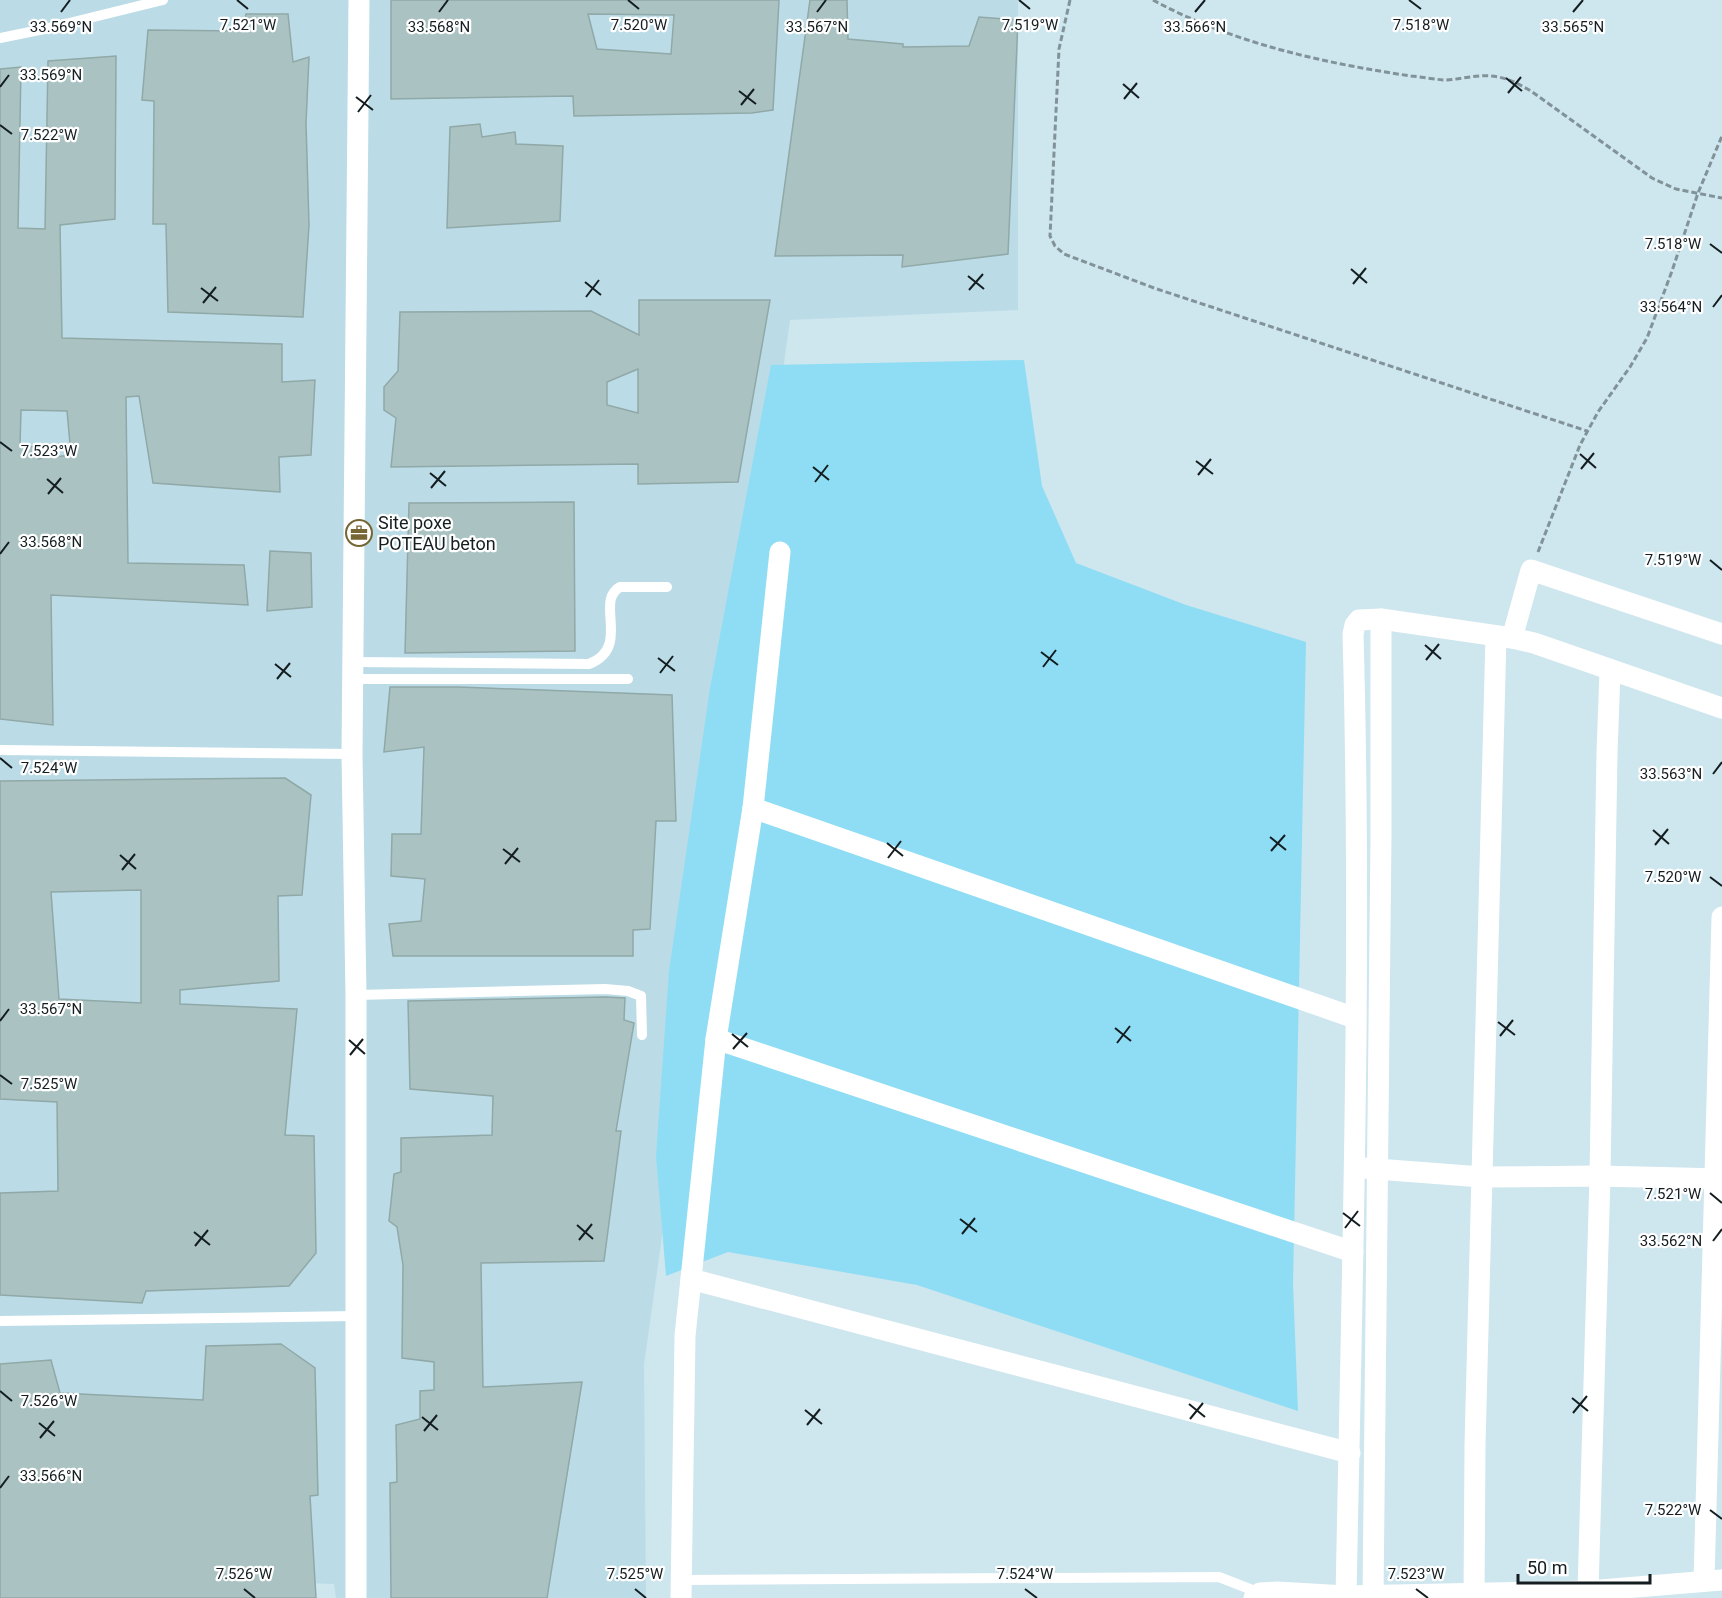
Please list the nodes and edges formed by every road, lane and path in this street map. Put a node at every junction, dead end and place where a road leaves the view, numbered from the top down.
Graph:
1 (163, 0) edge
2 (359, 0) edge
3 (1070, 0) edge
4 (1153, 0) edge
5 (0, 38) edge
6 (1722, 136) edge
7 (1698, 193) junction
8 (1722, 198) edge
9 (1587, 431) junction
10 (780, 552) dead end
11 (1532, 570) junction
12 (667, 587) dead end
13 (1382, 619) junction
14 (1722, 634) edge
15 (1504, 637) junction
16 (353, 670) junction
17 (1610, 671) junction
18 (628, 679) dead end
19 (1722, 708) edge
20 (0, 750) edge
21 (352, 754) junction
22 (753, 808) junction
23 (1722, 916) edge
24 (356, 995) junction
25 (1355, 1018) junction
26 (642, 1035) dead end
27 (716, 1039) junction
28 (1354, 1168) junction
29 (1378, 1169) junction
30 (1600, 1176) junction
31 (1482, 1177) junction
32 (1719, 1179) edge
33 (1353, 1252) junction
34 (691, 1279) junction
35 (356, 1316) junction
36 (0, 1321) edge
37 (1350, 1453) junction
38 (1713, 1580) edge
39 (681, 1589) edge
40 (1588, 1591) junction
41 (1474, 1595) edge
42 (1257, 1596) edge
43 (1374, 1596) edge
44 (1346, 1597) edge
45 (356, 1598) edge

1 - 5 lane
2 - 16 street
3 - 9 path
4 - 7 path
6 - 7 path
7 - 8 path
7 - 9 path
9 - 11 path
10 - 22 street
11 - 14 street
11 - 15 street
12 - 16 lane
13 - 15 street
13 - 25 street
13 - 29 street
15 - 17 street
15 - 31 street
16 - 18 lane
16 - 21 street
17 - 19 street
17 - 30 street
20 - 21 lane
21 - 24 street
22 - 25 street
22 - 27 street
23 - 32 street
24 - 26 lane
24 - 35 street
25 - 28 street
27 - 33 street
27 - 34 street
28 - 29 street
28 - 33 street
29 - 31 street
29 - 43 street
30 - 31 street
30 - 32 street
30 - 40 street
31 - 41 street
32 - 38 street
33 - 37 street
34 - 37 street
34 - 39 street
35 - 36 lane
35 - 45 street
37 - 44 street
38 - 40 street
39 - 42 lane
40 - 41 street
41 - 43 street
42 - 44 street
43 - 44 street

